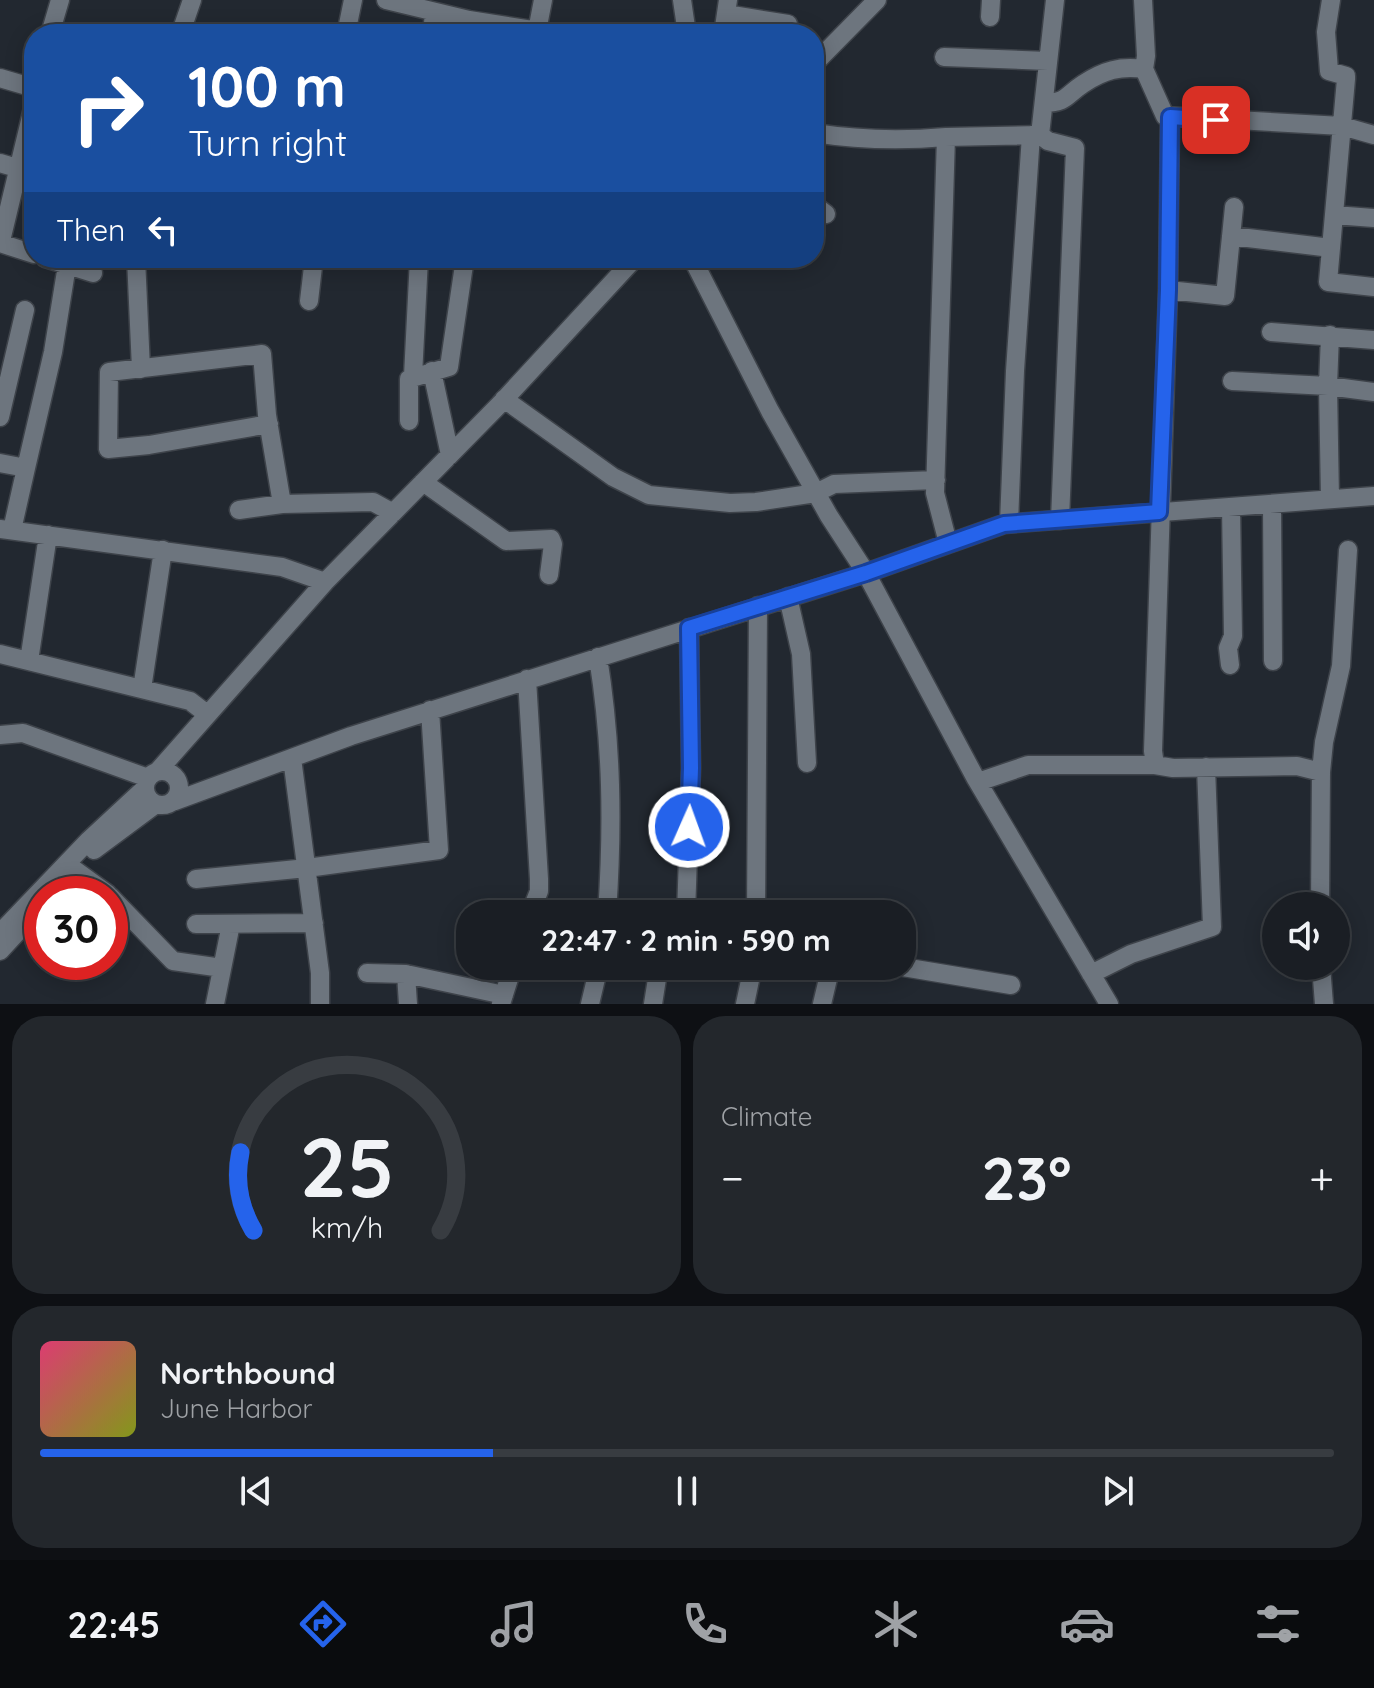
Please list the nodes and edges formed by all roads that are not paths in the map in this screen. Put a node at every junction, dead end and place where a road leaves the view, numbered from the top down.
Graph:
1 (60, 0) edge
2 (192, 0) edge
3 (353, 0) edge
4 (387, 0) edge
5 (543, 0) edge
6 (682, 0) edge
7 (877, 0) edge
8 (1055, 0) edge
9 (1143, 0) edge
10 (1331, 0) edge
11 (727, 7) edge
12 (431, 8) edge
13 (53, 24) edge
14 (184, 24) edge
15 (348, 24) edge
16 (481, 24) edge
17 (538, 24) edge
18 (686, 24) edge
19 (788, 24) dead end
20 (824, 54) edge
21 (944, 57) dead end
22 (1048, 61) junction
23 (1144, 69) junction
24 (0, 78) edge
25 (24, 85) edge
26 (1044, 103) junction
27 (1170, 117) junction
28 (1342, 126) junction
29 (824, 134) edge
30 (1036, 135) junction
31 (1374, 135) edge
32 (946, 137) junction
33 (0, 163) edge
34 (24, 170) edge
35 (24, 177) edge
36 (1234, 207) dead end
37 (1334, 215) junction
38 (1374, 218) edge
39 (1231, 236) junction
40 (1, 240) edge
41 (1331, 248) junction
42 (24, 251) edge
43 (67, 268) edge
44 (77, 268) edge
45 (136, 268) edge
46 (313, 268) edge
47 (418, 268) edge
48 (464, 268) edge
49 (626, 268) edge
50 (697, 268) edge
51 (93, 273) dead end
52 (1374, 287) edge
53 (1168, 290) junction
54 (309, 301) dead end
55 (25, 310) dead end
56 (1271, 332) dead end
57 (1330, 335) junction
58 (1374, 340) edge
59 (141, 369) junction
60 (432, 371) junction
61 (413, 376) junction
62 (1232, 381) dead end
63 (1328, 386) junction
64 (1374, 392) edge
65 (504, 399) junction
66 (0, 417) edge
67 (409, 421) dead end
68 (269, 424) junction
69 (450, 455) junction
70 (0, 463) edge
71 (26, 468) junction
72 (936, 480) junction
73 (423, 482) junction
74 (816, 493) junction
75 (1374, 496) edge
76 (1330, 499) junction
77 (282, 504) junction
78 (1272, 504) junction
79 (1231, 507) junction
80 (239, 510) dead end
81 (1159, 512) junction
82 (393, 513) junction
83 (1060, 520) junction
84 (1009, 523) junction
85 (6, 530) edge
86 (48, 535) junction
87 (948, 543) junction
88 (163, 550) junction
89 (1348, 550) dead end
90 (866, 573) junction
91 (549, 575) dead end
92 (325, 582) junction
93 (788, 597) junction
94 (758, 606) junction
95 (689, 628) junction
96 (0, 654) edge
97 (598, 657) junction
98 (29, 661) junction
99 (1273, 661) dead end
100 (1230, 665) dead end
101 (527, 679) junction
102 (142, 689) junction
103 (430, 710) junction
104 (207, 714) junction
105 (0, 735) edge
106 (292, 758) junction
107 (807, 763) dead end
108 (1155, 765) junction
109 (1206, 767) junction
110 (1321, 772) junction
111 (150, 779) junction
112 (978, 782) junction
113 (175, 801) junction
114 (156, 804) junction
115 (93, 844) junction
116 (307, 868) junction
117 (75, 870) junction
118 (70, 876) edge
119 (83, 876) edge
120 (196, 879) dead end
121 (1320, 892) edge
122 (535, 900) edge
123 (608, 900) edge
124 (686, 900) edge
125 (756, 900) edge
126 (128, 915) edge
127 (314, 923) junction
128 (196, 924) dead end
129 (231, 924) junction
130 (24, 925) edge
131 (0, 933) edge
132 (0, 951) edge
133 (222, 968) junction
134 (916, 969) edge
135 (367, 973) dead end
136 (406, 974) junction
137 (1091, 974) junction
138 (508, 980) edge
139 (596, 980) edge
140 (657, 980) edge
141 (750, 980) edge
142 (828, 980) edge
143 (1322, 980) edge
144 (1011, 985) dead end
145 (502, 1000) edge
146 (215, 1004) edge
147 (320, 1004) edge
148 (408, 1004) edge
149 (590, 1004) edge
150 (653, 1004) edge
151 (745, 1004) edge
152 (822, 1004) edge
153 (1109, 1004) edge
154 (1324, 1004) edge

1 - 13 street
2 - 14 street
3 - 15 street
4 - 12 street
5 - 17 street
6 - 18 street
7 - 20 street
8 - 22 street
9 - 23 street
10 - 28 street
11 - 19 street
12 - 16 street
21 - 22 street
22 - 26 street
23 - 26 street
23 - 27 street
24 - 25 street
26 - 30 street
27 - 28 street
27 - 53 street
28 - 31 street
28 - 37 street
29 - 32 street
30 - 32 street
30 - 83 street
30 - 84 street
32 - 72 street
33 - 34 street
35 - 40 street
36 - 39 street
37 - 38 street
37 - 41 street
39 - 41 street
39 - 53 street
40 - 42 street
41 - 52 street
43 - 71 street
44 - 51 street
45 - 59 street
46 - 54 street
47 - 61 street
48 - 60 street
49 - 65 street
50 - 74 street
53 - 81 street
55 - 66 street
56 - 57 street
57 - 58 street
57 - 63 street
59 - 68 street
59 - 68 street
60 - 61 street
60 - 69 street
61 - 67 street
62 - 63 street
63 - 64 street
63 - 76 street
65 - 69 street
65 - 74 street
68 - 77 street
69 - 73 street
70 - 71 street
71 - 85 street
72 - 74 street
72 - 87 street
73 - 82 street
73 - 91 street
74 - 90 street
75 - 76 street
76 - 78 street
77 - 80 street
77 - 82 street
78 - 79 street
78 - 99 street
79 - 81 street
79 - 100 street
81 - 83 street
81 - 108 street
82 - 92 street
83 - 84 street
84 - 87 street
85 - 86 street
86 - 88 street
86 - 98 street
87 - 90 street
88 - 92 street
88 - 102 street
89 - 110 street
90 - 93 street
90 - 112 street
92 - 104 street
93 - 94 street
93 - 107 street
94 - 95 street
94 - 125 street
95 - 97 street
95 - 124 street
96 - 98 street
97 - 101 street
97 - 123 street
98 - 102 street
101 - 103 street
101 - 122 street
102 - 104 street
103 - 106 street
103 - 116 street
104 - 111 street
105 - 111 street
106 - 113 street
106 - 116 street
108 - 109 street
108 - 112 street
109 - 110 street
109 - 137 street
110 - 121 street
111 - 113 street
111 - 114 street
111 - 115 street
112 - 137 street
113 - 114 street
114 - 115 street
115 - 117 street
115 - 131 street
116 - 120 street
116 - 127 street
117 - 118 street
117 - 119 street
126 - 133 street
127 - 129 street
127 - 147 street
128 - 129 street
129 - 133 street
130 - 132 street
133 - 146 street
134 - 144 street
135 - 136 street
136 - 145 street
136 - 148 street
137 - 153 street
138 - 145 street
139 - 149 street
140 - 150 street
141 - 151 street
142 - 152 street
143 - 154 street

